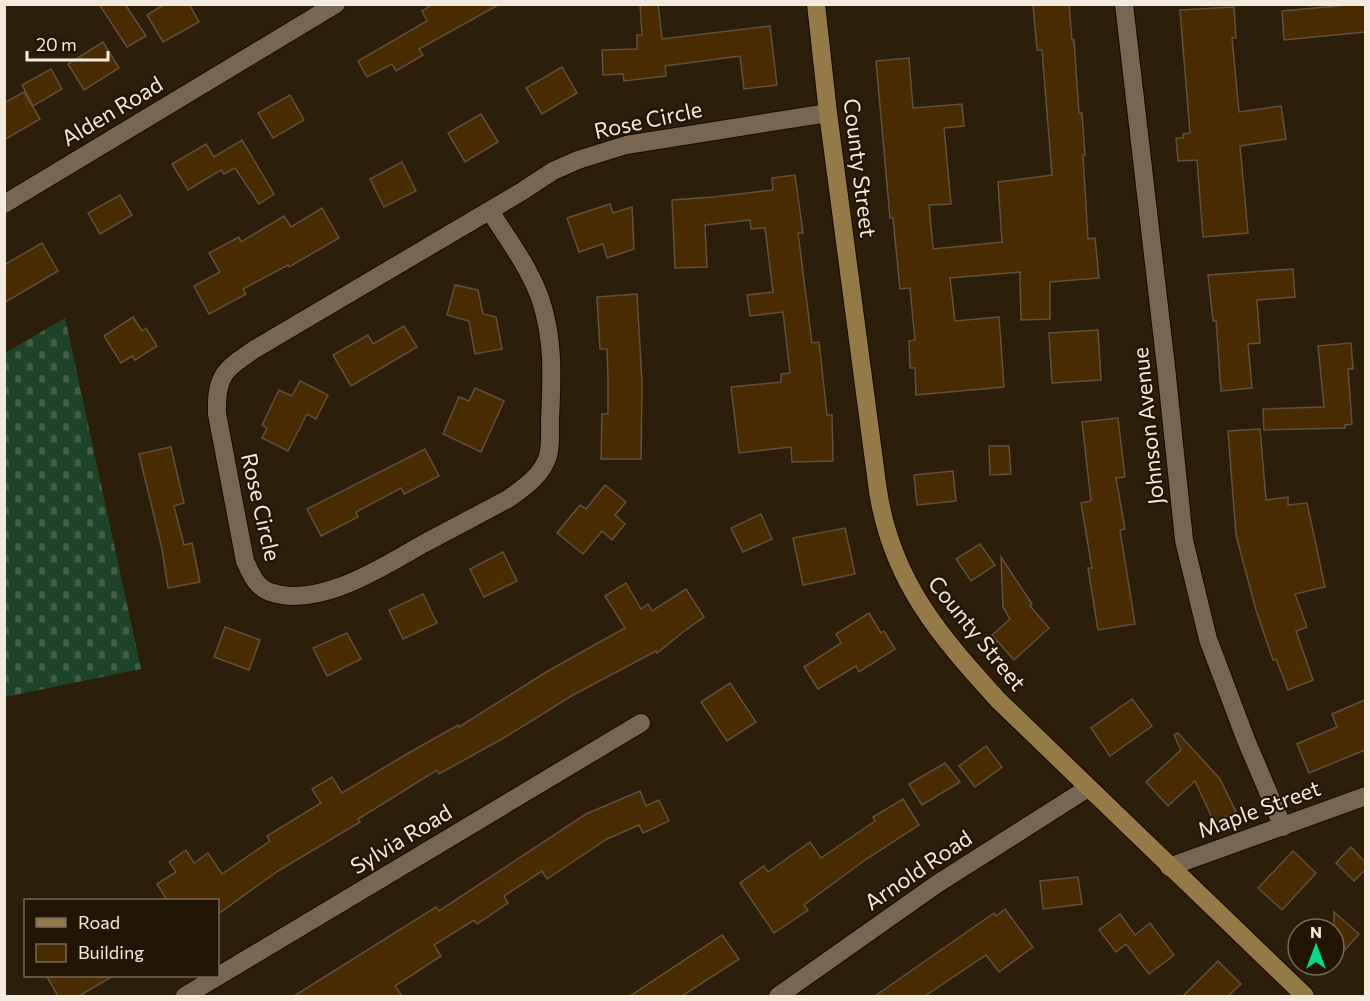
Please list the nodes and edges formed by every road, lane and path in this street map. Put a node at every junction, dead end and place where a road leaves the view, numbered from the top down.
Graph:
1 (336, 4) edge
2 (816, 4) edge
3 (1124, 4) edge
4 (828, 113) junction
5 (4, 204) edge
6 (490, 211) junction
7 (641, 723) dead end
8 (1088, 788) junction
9 (1365, 796) edge
10 (1283, 827) junction
11 (1169, 867) junction
12 (219, 976) edge
13 (217, 977) edge
14 (1300, 995) edge
15 (185, 996) edge
16 (778, 996) edge

1 - 5 street, Alden Road
2 - 4 main road, County Street
3 - 10 street, Johnson Avenue
4 - 6 street, Rose Circle
4 - 8 main road, County Street
6 - 6 street, Rose Circle
7 - 12 street, Sylvia Road
8 - 11 main road, County Street
8 - 16 street, Arnold Road
9 - 10 street, Maple Street
10 - 11 street, Maple Street
11 - 14 main road, County Street
13 - 15 street, Sylvia Road

